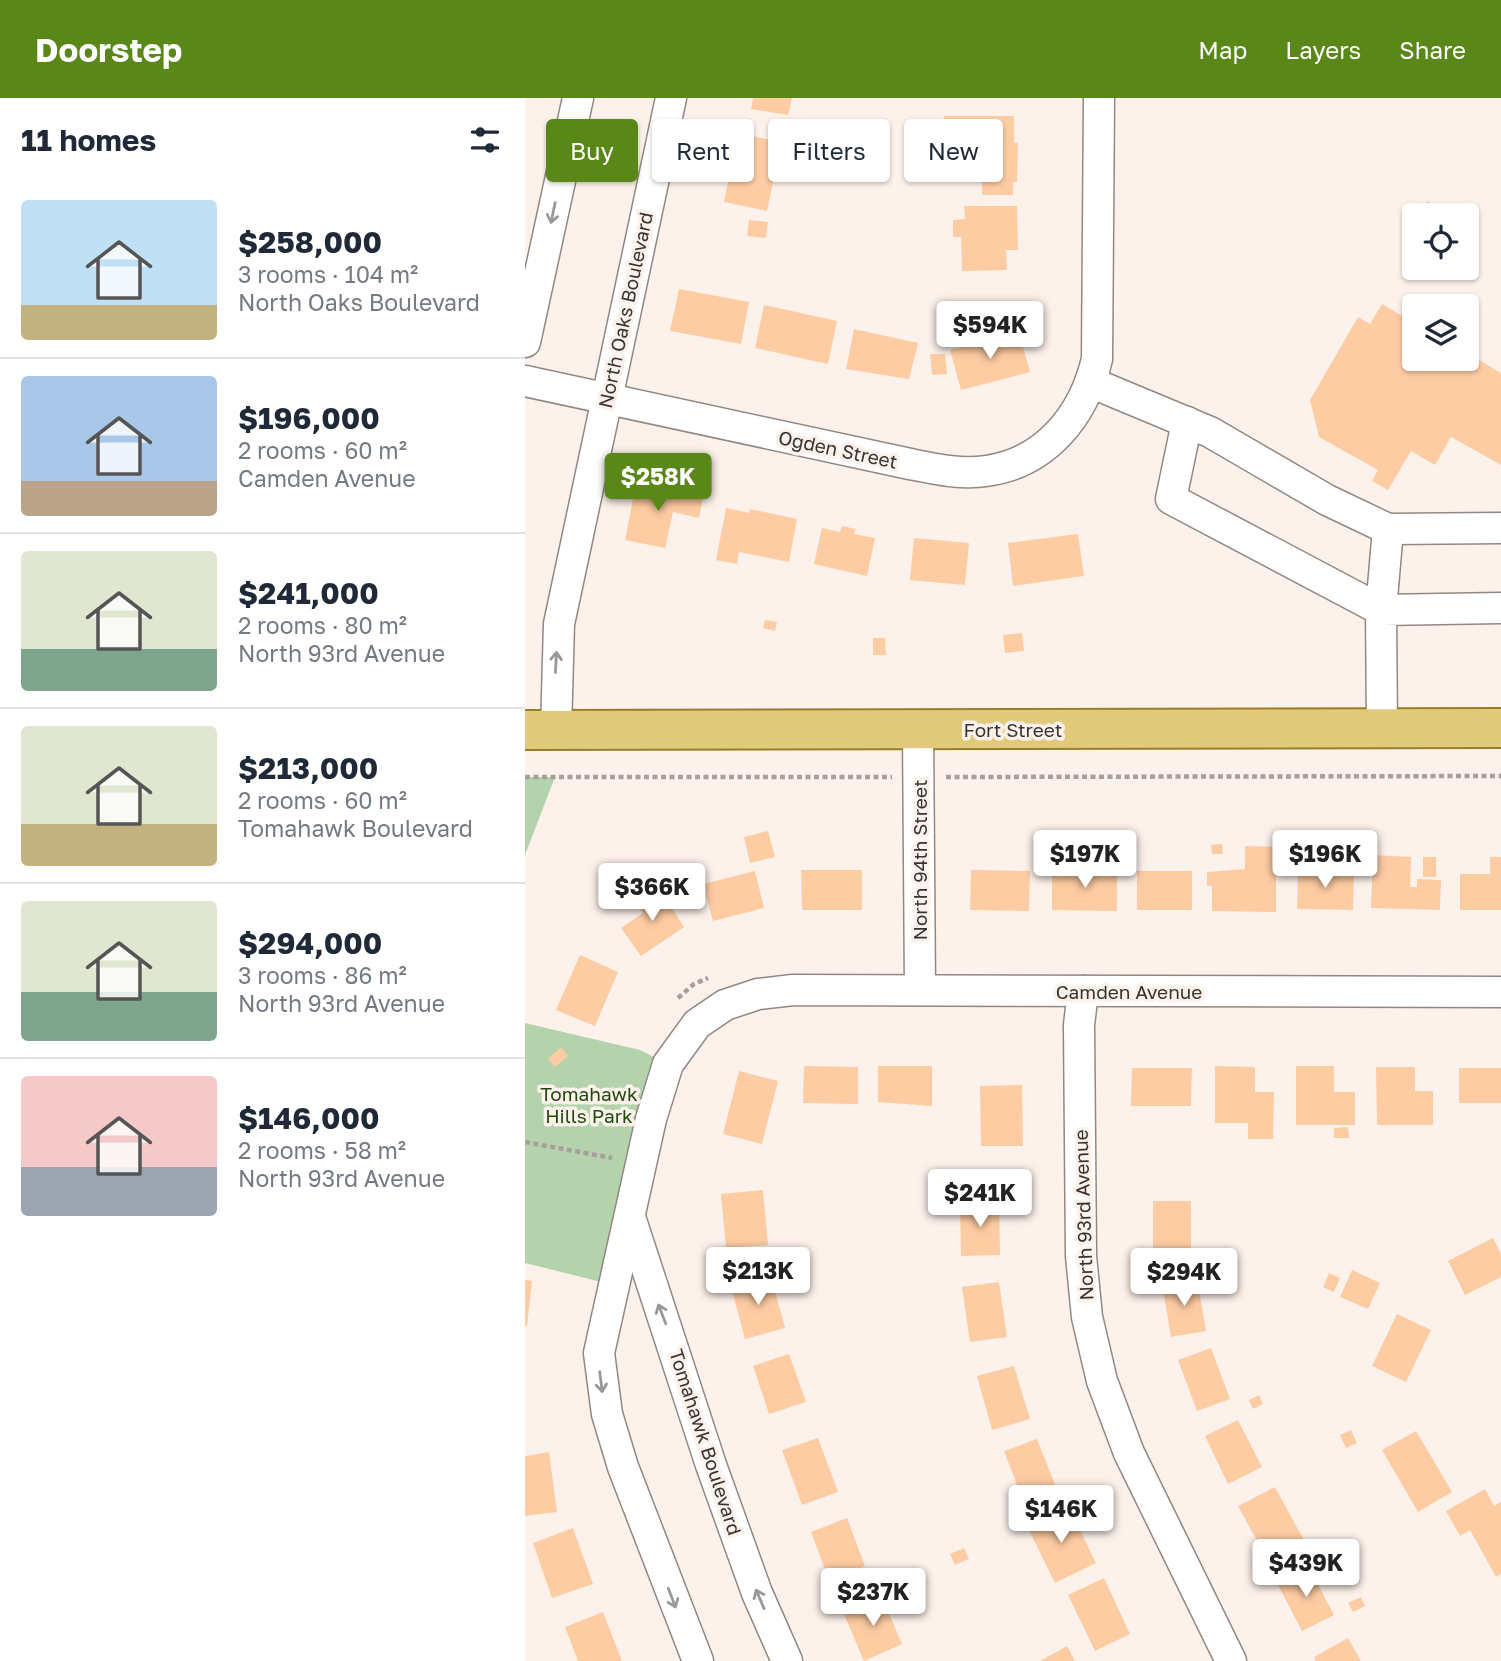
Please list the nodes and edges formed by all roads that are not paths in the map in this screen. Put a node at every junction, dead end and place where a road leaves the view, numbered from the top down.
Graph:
1 (577, 98) edge
2 (671, 98) edge
3 (1099, 98) edge
4 (525, 342) edge
5 (1094, 370) junction
6 (525, 381) edge
7 (606, 399) junction
8 (1187, 422) junction
9 (1501, 528) edge
10 (1388, 529) junction
11 (1501, 608) edge
12 (1381, 610) junction
13 (1382, 728) junction
14 (1501, 728) edge
15 (918, 729) junction
16 (540, 730) edge
17 (920, 990) junction
18 (1083, 991) junction
19 (1501, 992) edge
20 (758, 994) joint
21 (631, 1220) junction
22 (698, 1661) edge
23 (787, 1661) edge
24 (1231, 1661) edge

1 -> 4 street
2 - 7 street, North Oaks Boulevard
3 - 5 street
5 - 7 street, Ogden Street
5 - 8 street
6 - 7 street, Ogden Street
16 -> 7 street, North Oaks Boulevard
8 - 10 street
8 - 12 street
9 - 10 street
10 - 12 street
11 - 12 street
12 - 13 street
13 - 14 main road, Fort Street
13 - 15 main road, Fort Street
15 - 16 main road, Fort Street
15 - 17 street, North 94th Street
17 - 18 street, Camden Avenue
17 - 20 street, Camden Avenue
18 - 19 street, Camden Avenue
18 - 24 street, North 93rd Avenue
20 - 21 street, Tomahawk Boulevard
21 -> 22 street, Tomahawk Boulevard
23 -> 21 street, Tomahawk Boulevard

